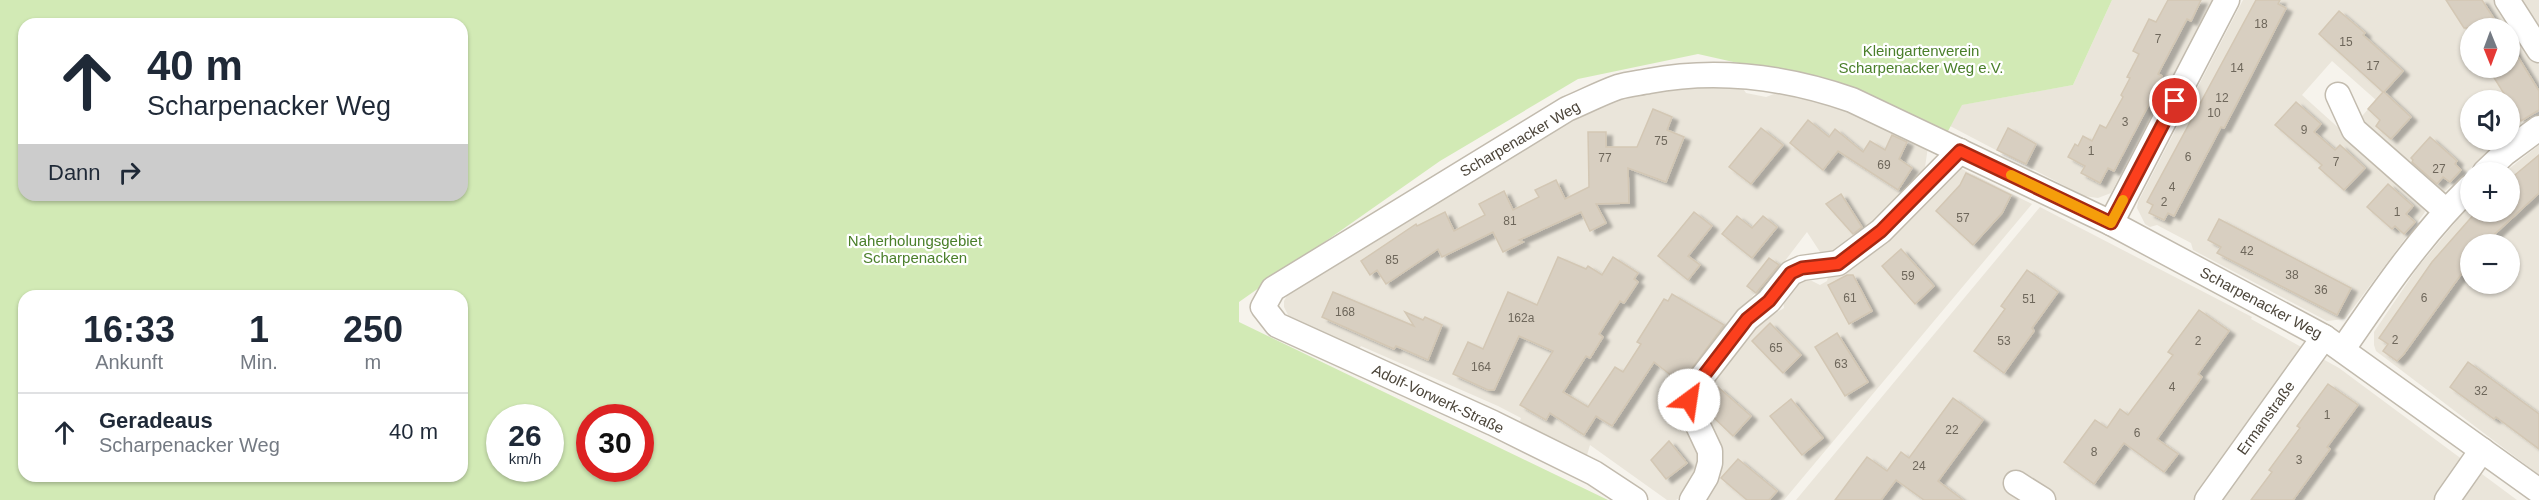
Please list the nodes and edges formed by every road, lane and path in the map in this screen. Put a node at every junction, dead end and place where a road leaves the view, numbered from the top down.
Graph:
1 (2227, 0) edge
2 (2507, 0) edge
3 (2539, 50) edge
4 (2338, 95) dead end
5 (2539, 128) edge
6 (1960, 151) junction
7 (2496, 162) edge
8 (2460, 197) edge
9 (2446, 211) junction
10 (2111, 223) junction
11 (1273, 289) joint
12 (2334, 343) junction
13 (2482, 450) junction
14 (2016, 483) dead end
15 (2539, 491) edge
16 (1635, 500) edge
17 (1692, 500) edge
18 (2043, 500) edge
19 (2207, 500) edge
20 (2447, 500) edge

1 - 10 street
2 - 3 street
4 - 9 street
5 - 7 street
6 - 10 street, Scharpenacker Weg
6 - 11 street, Scharpenacker Weg
6 - 17 street
8 - 9 street, Ermanstraße
9 - 12 street, Ermanstraße
10 - 12 street, Scharpenacker Weg
11 - 16 street, Adolf-Vorwerk-Straße
12 - 13 street, Scharpenacker Weg
12 - 19 street, Ermanstraße
13 - 15 street, Scharpenacker Weg
13 - 20 street
14 - 18 street

